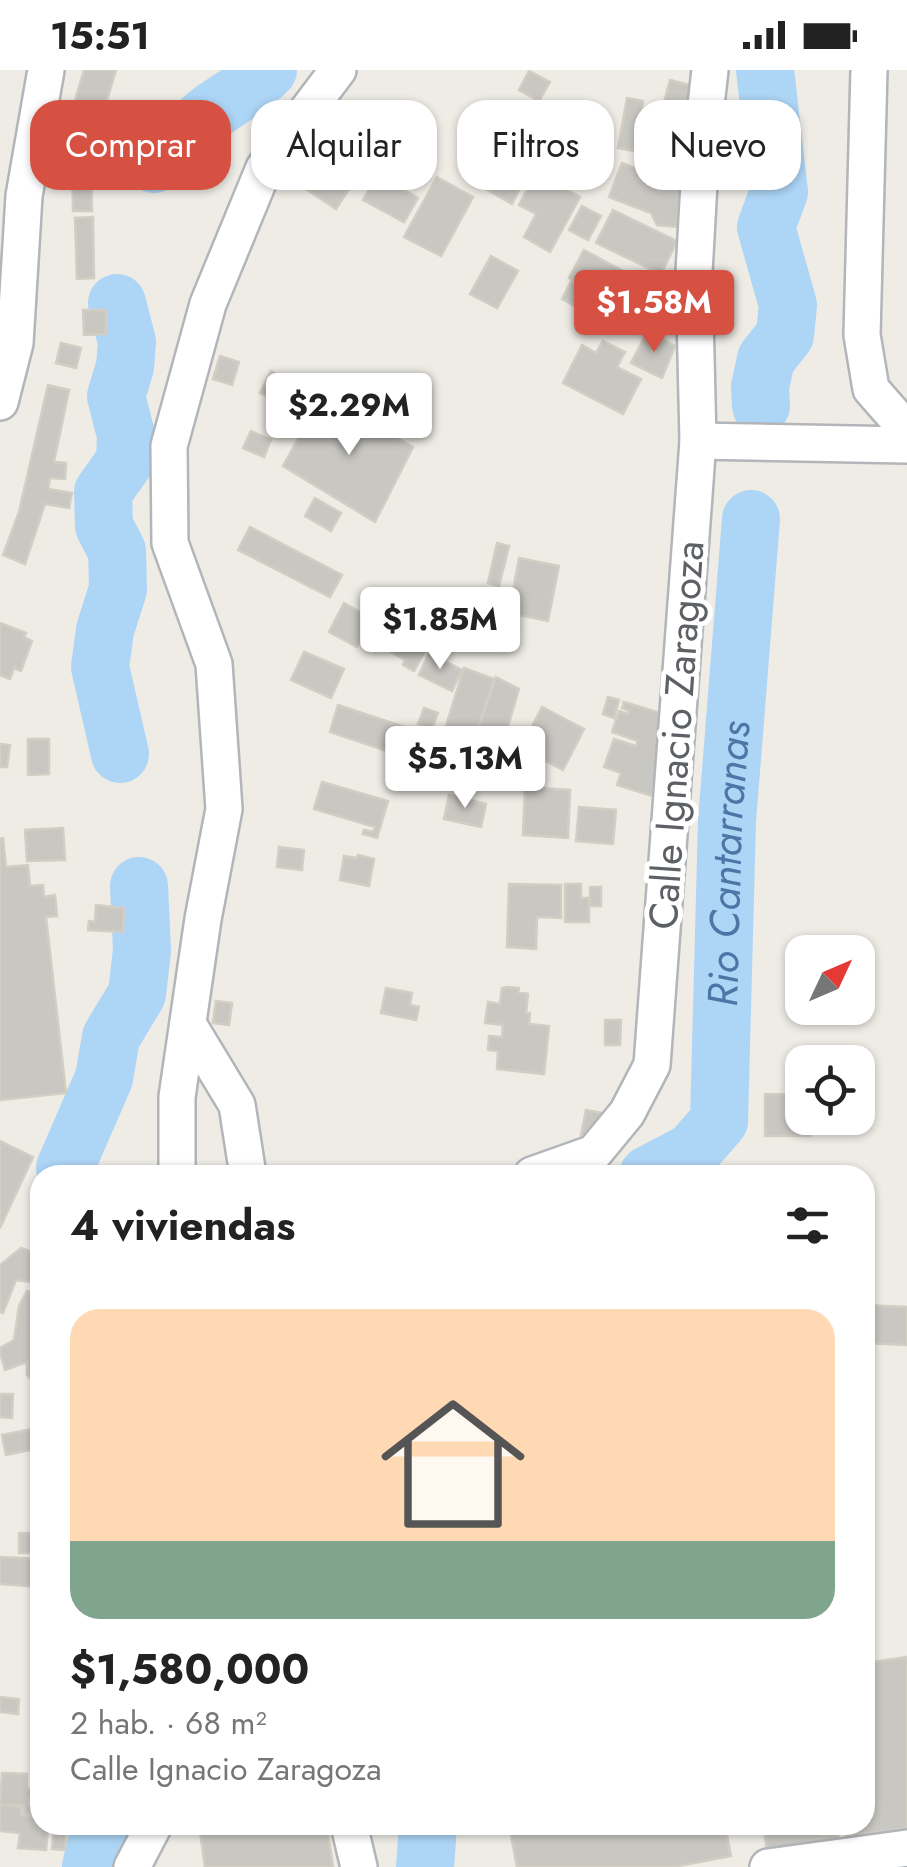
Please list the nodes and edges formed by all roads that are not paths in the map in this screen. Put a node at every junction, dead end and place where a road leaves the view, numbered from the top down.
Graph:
1 (46, 70) edge
2 (338, 70) edge
3 (710, 70) edge
4 (869, 70) edge
5 (0, 402) edge
6 (907, 430) edge
7 (698, 441) junction
8 (907, 445) edge
9 (188, 1024) junction
10 (176, 1165) edge
11 (246, 1165) edge
12 (560, 1165) edge
13 (149, 1835) edge
14 (351, 1835) edge
15 (907, 1848) edge
16 (132, 1867) edge
17 (359, 1867) edge
18 (768, 1867) edge

1 - 5 street
2 - 9 street
3 - 7 street, Calle Ignacio Zaragoza
4 - 6 street
7 - 8 street
7 - 12 street, Calle Ignacio Zaragoza
9 - 10 street
9 - 11 street
13 - 16 street
14 - 17 street
15 - 18 street

